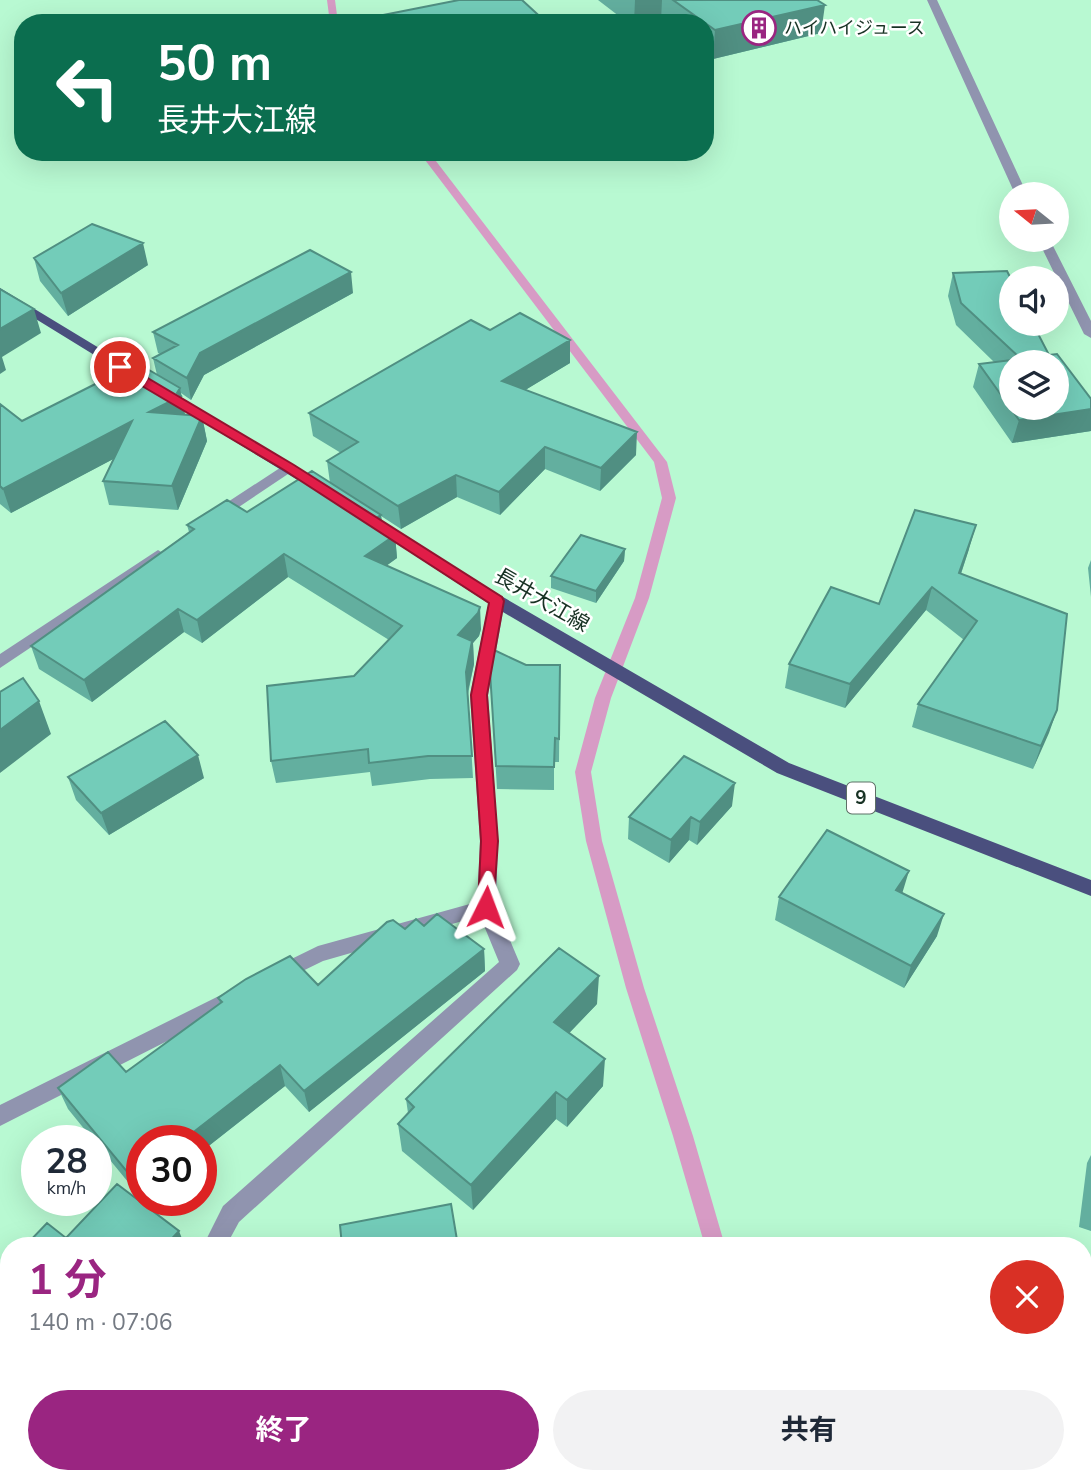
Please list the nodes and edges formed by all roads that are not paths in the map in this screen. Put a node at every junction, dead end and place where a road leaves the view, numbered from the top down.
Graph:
1 (932, 0) edge
2 (1015, 182) edge
3 (1050, 252) edge
4 (0, 292) edge
5 (1091, 334) edge
6 (289, 467) junction
7 (335, 497) edge
8 (358, 512) edge
9 (208, 522) edge
10 (173, 545) edge
11 (497, 601) junction
12 (0, 662) edge
13 (1091, 888) edge
14 (486, 907) junction
15 (0, 1116) edge
16 (219, 1237) edge

1 - 2 street
3 - 5 street
4 - 6 main road
6 - 7 main road
6 - 9 street
8 - 11 main road, 長井大江線 / 9
10 - 12 street
11 - 13 main road, 長井大江線 / 9
11 - 14 street
14 - 15 street
14 - 16 street

